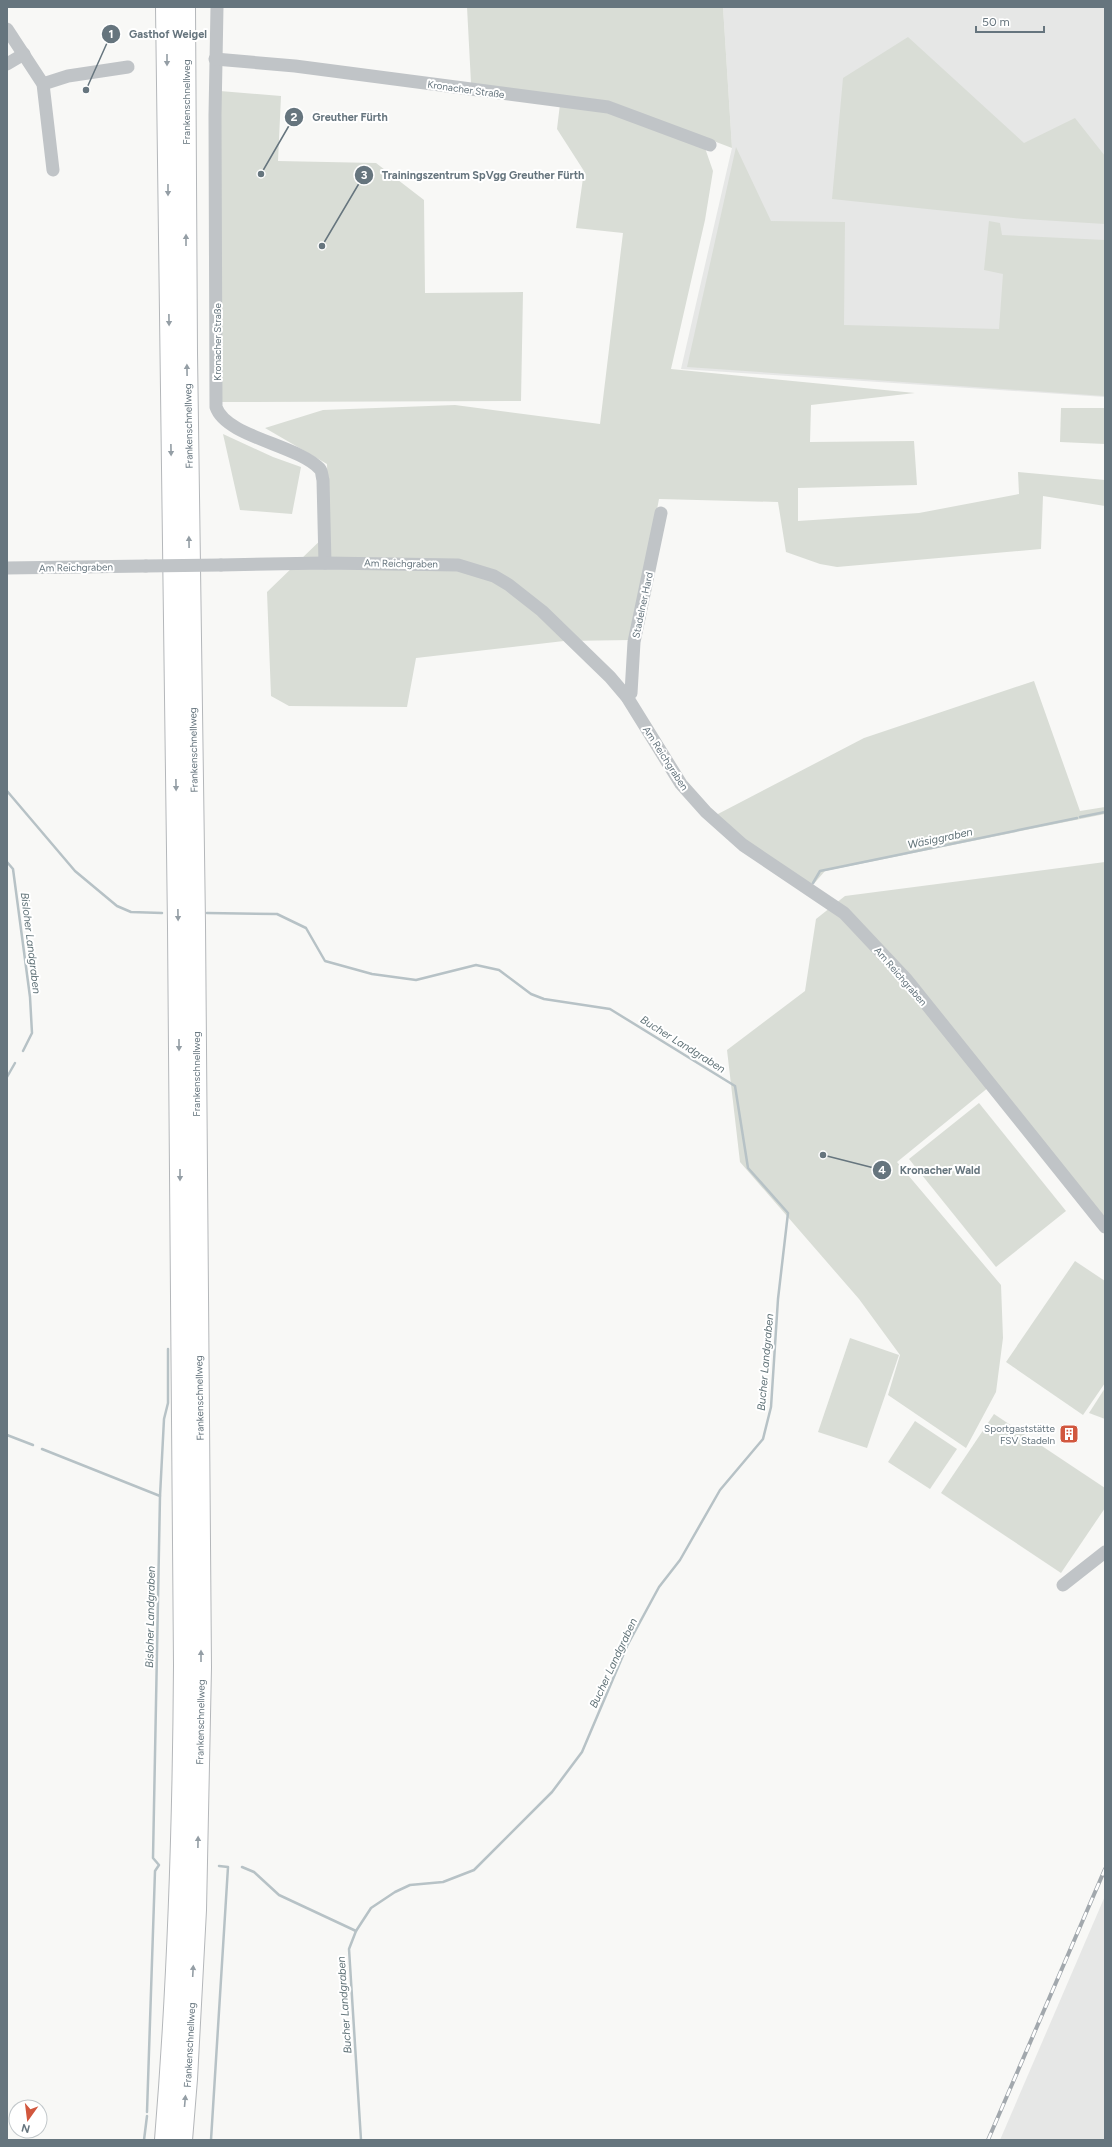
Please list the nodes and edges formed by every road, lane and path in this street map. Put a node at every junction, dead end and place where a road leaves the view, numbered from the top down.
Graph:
1 (166, 7) edge
2 (185, 7) edge
3 (217, 7) edge
4 (7, 29) edge
5 (24, 54) junction
6 (215, 59) junction
7 (7, 64) edge
8 (128, 67) dead end
9 (43, 84) junction
10 (710, 145) dead end
11 (53, 170) dead end
12 (660, 513) dead end
13 (325, 563) junction
14 (7, 568) edge
15 (627, 697) junction
16 (1105, 1227) edge
17 (1105, 1552) edge
18 (1063, 1585) dead end
19 (164, 2140) edge
20 (182, 2140) edge

1 -> 19 highway, Frankenschnellweg
20 -> 2 highway, Frankenschnellweg
3 - 6 street, Kronacher Straße
4 - 5 street
5 - 7 street
5 - 9 street
6 - 10 street, Kronacher Straße
6 - 13 street, Kronacher Straße
8 - 9 street
9 - 11 street
12 - 15 street, Stadelner Hard
13 - 14 street, Am Reichgraben, bridge
13 - 15 street, Am Reichgraben
15 - 16 street, Am Reichgraben
17 - 18 street

